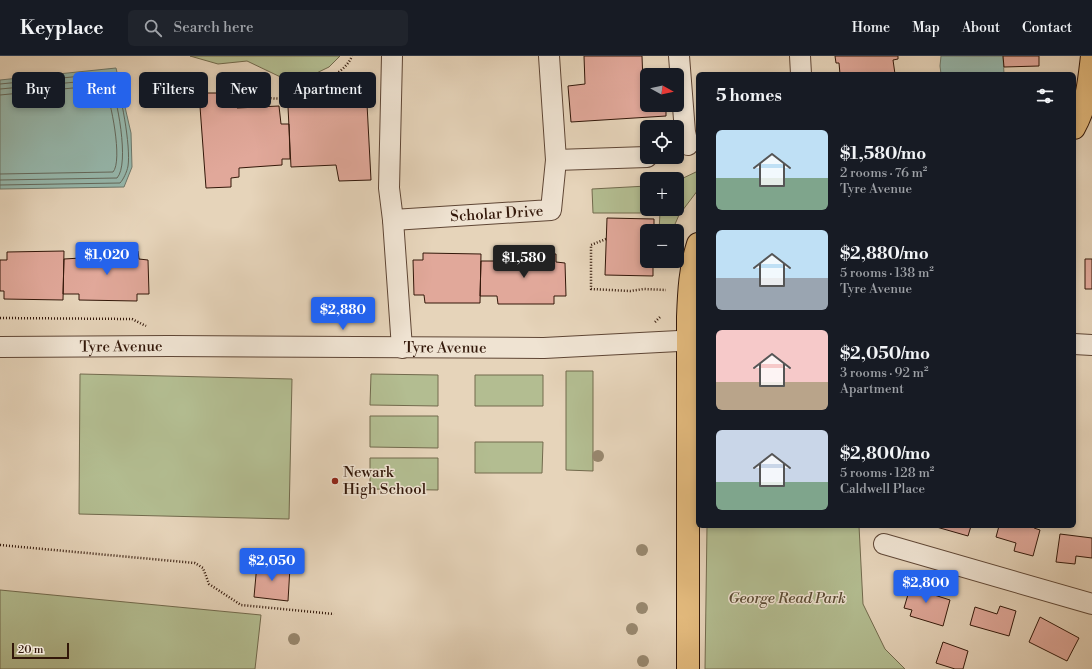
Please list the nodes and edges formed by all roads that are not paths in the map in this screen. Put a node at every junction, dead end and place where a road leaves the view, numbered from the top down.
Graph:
1 (392, 56) edge
2 (549, 56) edge
3 (680, 56) edge
4 (800, 56) edge
5 (1092, 56) edge
6 (801, 72) edge
7 (1076, 124) edge
8 (688, 145) edge
9 (640, 157) edge
10 (556, 160) junction
11 (393, 220) junction
12 (696, 251) edge
13 (693, 340) edge
14 (1076, 344) edge
15 (1092, 345) edge
16 (0, 347) edge
17 (402, 348) junction
18 (884, 544) dead end
19 (1092, 604) edge
20 (688, 669) edge

1 - 11 street
2 - 10 street, Scholar Drive
3 - 8 street
4 - 6 street
5 - 7 main road
9 - 10 street
10 - 11 street, Scholar Drive
11 - 17 street
12 - 13 main road
13 - 17 street, Tyre Avenue
13 - 20 main road
14 - 15 street
16 - 17 street, Tyre Avenue
18 - 19 street

